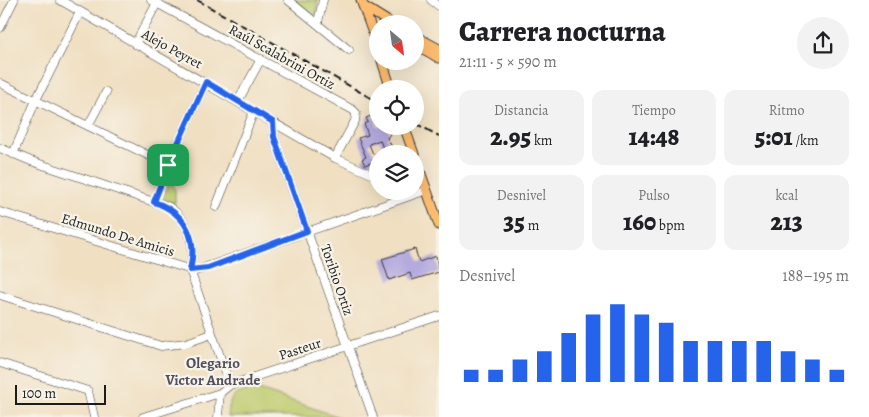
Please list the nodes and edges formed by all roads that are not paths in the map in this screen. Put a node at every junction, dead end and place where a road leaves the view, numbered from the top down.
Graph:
1 (14, 0) edge
2 (60, 0) edge
3 (288, 0) edge
4 (323, 0) edge
5 (431, 0) edge
6 (154, 2) edge
7 (362, 3) edge
8 (439, 6) edge
9 (80, 12) junction
10 (379, 15) edge
11 (367, 18) joint
12 (318, 22) junction
13 (369, 23) edge
14 (0, 28) edge
15 (424, 41) edge
16 (135, 44) junction
17 (424, 49) edge
18 (439, 49) edge
19 (349, 50) dead end
20 (439, 58) edge
21 (261, 59) junction
22 (206, 82) junction
23 (0, 83) edge
24 (106, 92) dead end
25 (36, 100) junction
26 (238, 101) junction
27 (254, 110) junction
28 (273, 122) junction
29 (88, 126) junction
30 (0, 148) edge
31 (13, 154) junction
32 (335, 158) junction
33 (168, 165) junction
34 (369, 173) edge
35 (424, 182) edge
36 (427, 190) junction
37 (424, 191) edge
38 (392, 200) edge
39 (154, 202) junction
40 (216, 206) dead end
41 (0, 212) edge
42 (437, 212) edge
43 (439, 225) edge
44 (307, 231) junction
45 (190, 270) junction
46 (0, 295) edge
47 (439, 316) edge
48 (212, 334) junction
49 (347, 347) junction
50 (0, 363) edge
51 (230, 385) junction
52 (220, 393) junction
53 (162, 414) edge
54 (94, 417) edge
55 (143, 417) edge
56 (218, 417) edge
57 (373, 417) edge

1 - 14 street
2 - 9 street, Alejo Peyret
3 - 12 street
4 - 12 street
5 - 8 street
6 - 16 street
6 - 21 street, Raúl Scalabrini Ortiz
7 - 10 main road
7 - 11 main road
9 - 16 street, Alejo Peyret
9 - 25 street
11 - 13 main road
12 - 19 street
15 - 18 main road
16 - 22 street, Alejo Peyret
17 - 20 main road
21 - 26 street
21 - 32 street, Raúl Scalabrini Ortiz
22 - 26 street, Alejo Peyret
22 - 33 street
23 - 25 street
24 - 29 street
25 - 29 street
25 - 31 street
26 - 27 street, Alejo Peyret
27 - 28 street, Alejo Peyret
27 - 40 street
28 - 32 street, Alejo Peyret
28 - 44 street, Toribio Ortiz
29 - 33 street
30 - 31 street
31 - 39 street
32 - 34 street, Alejo Peyret
33 - 39 street
35 - 36 main road
36 - 37 street, Edmundo De Amicis
36 - 42 main road
38 - 44 street, Edmundo De Amicis
39 - 45 street
41 - 45 street, Edmundo De Amicis
42 - 43 main road
44 - 45 street, Edmundo De Amicis
44 - 49 street, Toribio Ortiz
45 - 48 street
46 - 48 street
47 - 49 street, Pasteur
48 - 51 street
49 - 51 street, Pasteur
49 - 57 street, Toribio Ortiz
50 - 54 street
51 - 52 street, Pasteur
52 - 53 street, Pasteur
52 - 56 street
53 - 55 street, Pasteur

